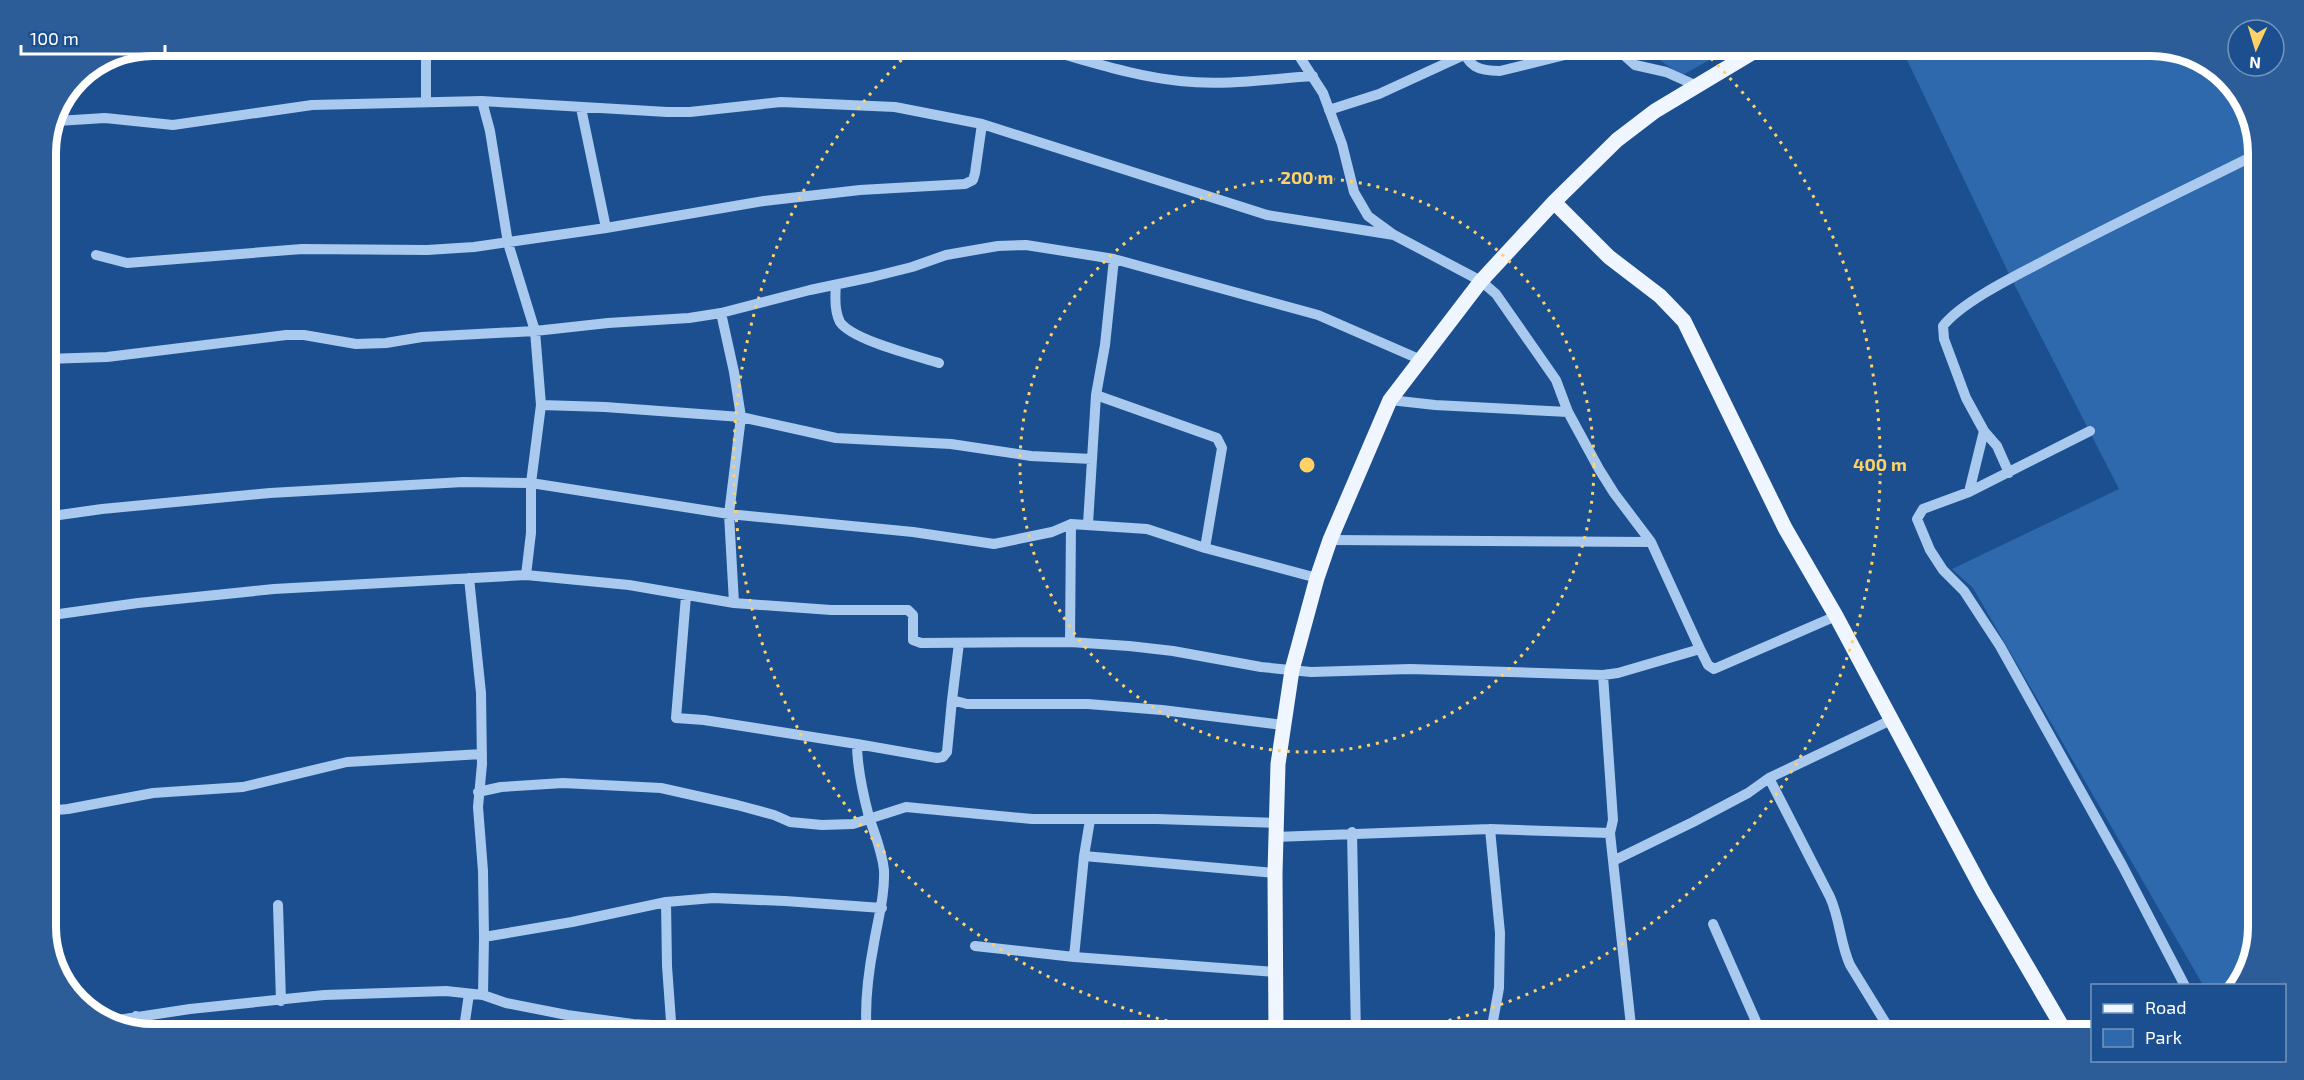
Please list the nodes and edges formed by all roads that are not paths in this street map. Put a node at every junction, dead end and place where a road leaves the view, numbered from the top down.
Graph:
1 (426, 56) edge
2 (1070, 56) edge
3 (1299, 56) edge
4 (1452, 56) edge
5 (1467, 56) edge
6 (1561, 56) edge
7 (1625, 56) edge
8 (1746, 56) edge
9 (1313, 76) junction
10 (1695, 85) junction
11 (482, 101) junction
12 (426, 102) junction
13 (581, 108) junction
14 (1329, 110) junction
15 (61, 121) edge
16 (982, 124) junction
17 (2248, 158) edge
18 (1554, 202) junction
19 (606, 228) junction
20 (1394, 235) junction
21 (508, 243) junction
22 (96, 255) dead end
23 (1114, 259) junction
24 (1480, 281) junction
25 (836, 285) junction
26 (721, 313) junction
27 (535, 332) junction
28 (56, 359) edge
29 (1419, 359) junction
30 (939, 363) dead end
31 (1096, 395) junction
32 (1390, 400) junction
33 (541, 405) junction
34 (1568, 412) junction
35 (741, 417) junction
36 (1984, 431) junction
37 (2090, 431) dead end
38 (1092, 459) junction
39 (2009, 473) junction
40 (531, 483) junction
41 (1969, 492) junction
42 (729, 514) junction
43 (56, 515) edge
44 (1071, 524) junction
45 (1088, 524) junction
46 (1330, 540) junction
47 (1651, 542) junction
48 (1205, 548) junction
49 (526, 575) junction
50 (469, 578) junction
51 (1317, 578) junction
52 (686, 596) junction
53 (734, 603) junction
54 (56, 614) edge
55 (1836, 616) junction
56 (1070, 642) junction
57 (959, 643) junction
58 (1700, 649) junction
59 (1292, 670) junction
60 (1603, 675) junction
61 (952, 700) junction
62 (1891, 720) junction
63 (1283, 725) junction
64 (857, 744) junction
65 (482, 754) junction
66 (1769, 778) junction
67 (478, 792) junction
68 (56, 810) edge
69 (870, 819) junction
70 (1090, 820) junction
71 (1490, 829) junction
72 (1276, 830) junction
73 (1352, 832) junction
74 (1611, 833) junction
75 (1084, 856) junction
76 (1615, 860) junction
77 (1275, 873) junction
78 (666, 902) junction
79 (278, 906) dead end
80 (882, 908) junction
81 (1713, 924) dead end
82 (484, 937) junction
83 (975, 946) dead end
84 (1074, 957) junction
85 (1275, 972) junction
86 (2182, 984) edge
87 (469, 994) junction
88 (483, 995) junction
89 (281, 1001) junction
90 (136, 1016) junction
91 (121, 1019) edge
92 (137, 1023) edge
93 (465, 1024) edge
94 (633, 1024) edge
95 (672, 1024) edge
96 (866, 1024) edge
97 (1276, 1024) edge
98 (1356, 1024) edge
99 (1493, 1024) edge
100 (1631, 1024) edge
101 (1757, 1024) edge
102 (1886, 1024) edge
103 (2061, 1024) edge

1 - 12 street
2 - 9 street
3 - 9 street
4 - 14 street
5 - 6 street
7 - 10 street
8 - 10 main road
9 - 14 street
10 - 18 main road
11 - 12 street
11 - 13 street
11 - 21 street
12 - 15 street
13 - 16 street
13 - 19 street
14 - 20 street
16 - 19 street
16 - 20 street
17 - 36 street
18 - 24 main road
18 - 55 main road
19 - 21 street
20 - 24 street
21 - 22 street
21 - 27 street
23 - 25 street
23 - 29 street
23 - 31 street
24 - 29 main road
24 - 34 street
25 - 26 street
25 - 30 street
26 - 27 street
26 - 35 street
27 - 28 street
27 - 33 street
29 - 32 main road
31 - 38 street
31 - 48 street
32 - 34 street
32 - 46 main road
33 - 35 street
33 - 40 street
34 - 47 street
35 - 38 street
35 - 42 street
36 - 39 street
36 - 41 street
37 - 39 street
38 - 45 street
39 - 41 street
40 - 42 street
40 - 43 street
40 - 49 street
41 - 86 street
42 - 44 street
42 - 53 street
44 - 45 street
44 - 56 street
45 - 48 street
46 - 47 street
46 - 51 main road
47 - 58 street
48 - 51 street
49 - 50 street
49 - 52 street
50 - 54 street
50 - 65 street
51 - 59 main road
52 - 53 street
52 - 64 street
53 - 57 street
55 - 58 street
55 - 62 main road
56 - 57 street
56 - 59 street
57 - 61 street
58 - 60 street
59 - 60 street
59 - 63 main road
60 - 74 street
61 - 63 street
61 - 64 street
62 - 66 street
62 - 103 main road
63 - 72 main road
64 - 69 street
65 - 67 street
65 - 68 street
66 - 76 street
66 - 102 street
67 - 69 street
67 - 82 street
69 - 70 street
69 - 80 street
70 - 72 street
70 - 75 street
71 - 73 street
71 - 74 street
71 - 99 street
72 - 73 street
72 - 77 main road
73 - 98 street
74 - 76 street
75 - 77 street
75 - 84 street
76 - 100 street
77 - 85 main road
78 - 80 street
78 - 82 street
78 - 95 street
79 - 89 street
80 - 96 street
81 - 101 street
82 - 88 street
83 - 84 street
84 - 85 street
85 - 97 main road
87 - 88 street
87 - 89 street
87 - 93 street
88 - 94 street
89 - 90 street
90 - 91 street
90 - 92 street

